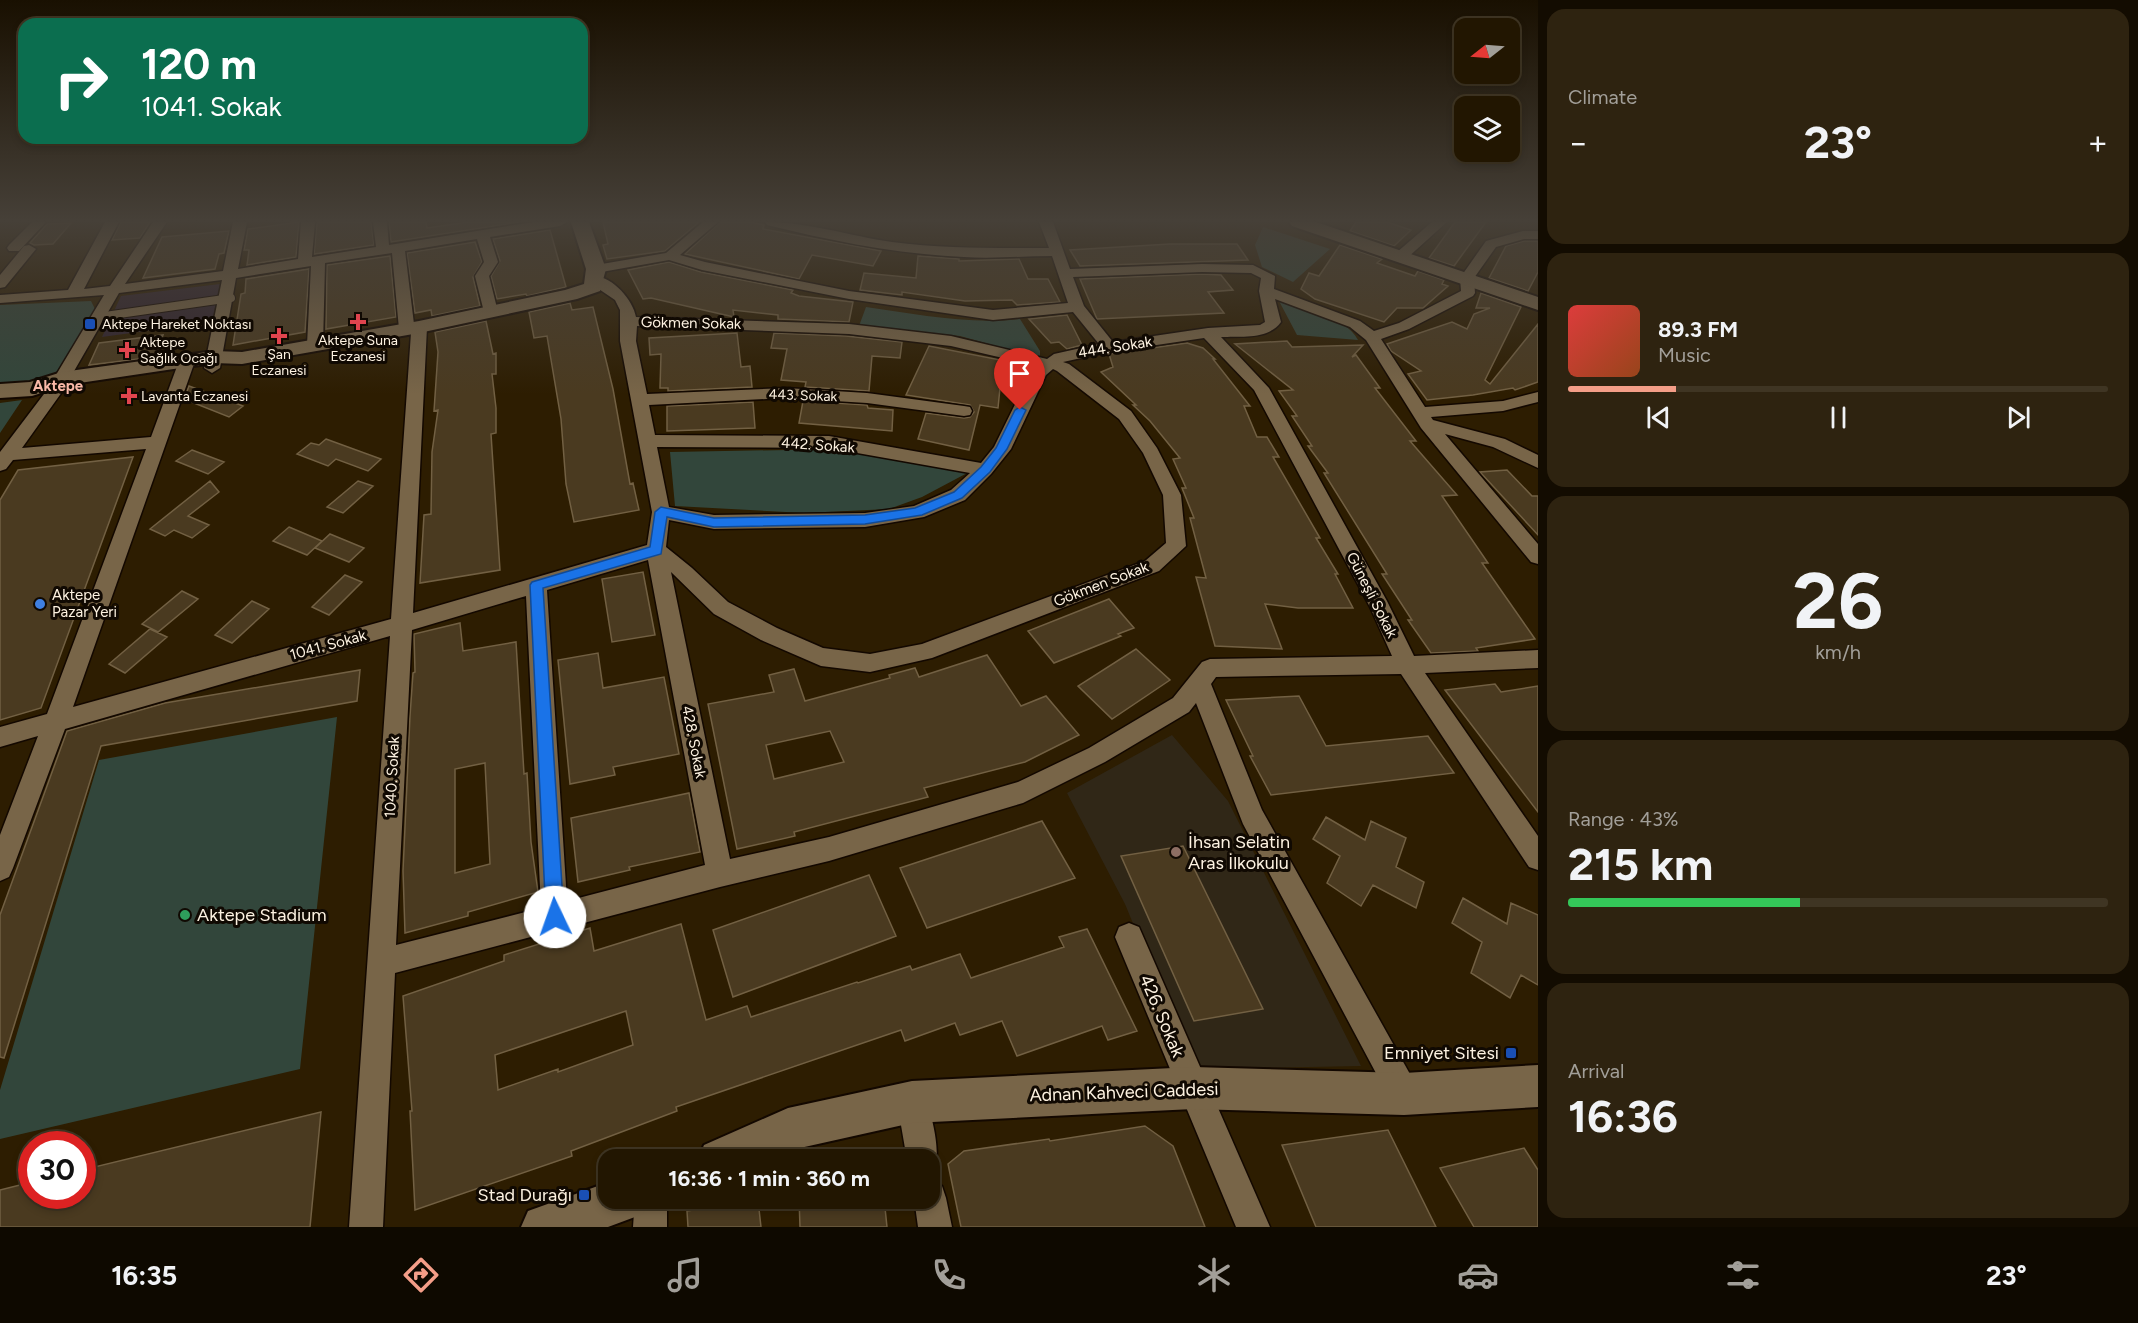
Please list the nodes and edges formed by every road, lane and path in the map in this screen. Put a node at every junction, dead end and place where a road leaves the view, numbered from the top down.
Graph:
1 (81, 279) edge
2 (124, 279) edge
3 (194, 279) edge
4 (231, 279) edge
5 (312, 279) edge
6 (399, 279) edge
7 (483, 279) edge
8 (595, 279) edge
9 (601, 279) edge
10 (769, 279) edge
11 (1067, 279) edge
12 (1263, 279) edge
13 (1467, 279) edge
14 (1470, 279) edge
15 (1267, 283) junction
16 (117, 290) junction
17 (73, 295) junction
18 (0, 298) edge
19 (228, 298) junction
20 (1538, 304) edge
21 (1077, 307) junction
22 (491, 312) junction
23 (101, 317) junction
24 (630, 321) junction
25 (413, 328) junction
26 (1208, 333) junction
27 (1372, 337) junction
28 (315, 345) junction
29 (1109, 346) junction
30 (222, 361) junction
31 (1050, 364) junction
32 (185, 367) junction
33 (57, 385) junction
34 (0, 392) edge
35 (1538, 397) edge
36 (640, 399) junction
37 (964, 411) dead end
38 (1423, 418) junction
39 (648, 441) junction
40 (158, 442) junction
41 (4, 460) edge
42 (1538, 462) edge
43 (986, 470) junction
44 (661, 512) junction
45 (656, 550) junction
46 (1538, 557) edge
47 (536, 585) junction
48 (401, 625) junction
49 (1538, 659) edge
50 (1407, 665) junction
51 (1199, 682) junction
52 (56, 721) junction
53 (0, 737) edge
54 (1536, 852) edge
55 (0, 868) edge
56 (720, 874) junction
57 (555, 917) junction
58 (1129, 937) dead end
59 (381, 963) junction
60 (1538, 1086) edge
61 (1193, 1088) junction
62 (1404, 1094) junction
63 (912, 1102) junction
64 (743, 1149) edge
65 (921, 1149) edge
66 (598, 1208) edge
67 (651, 1209) edge
68 (932, 1209) edge
69 (366, 1227) edge
70 (544, 1227) edge
71 (650, 1227) edge
72 (935, 1227) edge
73 (1253, 1227) edge

1 - 17 street
2 - 16 street
3 - 16 street
4 - 19 street
5 - 28 street
6 - 25 street, 1040. Sokak
7 - 22 street
8 - 22 street
9 - 24 street, 428. Sokak
10 - 21 street
11 - 21 street
12 - 15 street
13 - 27 street
14 - 20 street
15 - 26 street, 444. Sokak
15 - 27 street
16 - 17 street
16 - 23 street
17 - 18 street
19 - 23 lane
19 - 30 street
21 - 29 street
22 - 25 street
23 - 33 street
24 - 31 street, Gökmen Sokak
24 - 36 street, 428. Sokak
25 - 28 street
25 - 48 street, 1040. Sokak
26 - 29 street, 444. Sokak
26 - 50 street, Güneşli Sokak
27 - 38 street
28 - 30 street
29 - 31 street, 444. Sokak
30 - 32 street
31 - 43 street, 444. Sokak
31 - 45 street, Gökmen Sokak
32 - 33 street
32 - 40 street
33 - 34 street
33 - 41 street
35 - 38 street
36 - 37 street, 443. Sokak
36 - 39 street, 428. Sokak
38 - 42 street
38 - 46 street
39 - 43 street, 442. Sokak
39 - 44 street, 428. Sokak
40 - 41 street
40 - 52 street
43 - 44 street, 444. Sokak
44 - 45 street, 428. Sokak
45 - 47 street, 1041. Sokak
45 - 56 street, 428. Sokak
47 - 48 street, 1041. Sokak
47 - 57 street
48 - 52 street, 1041. Sokak
48 - 59 street, 1040. Sokak
49 - 50 street
50 - 51 street
50 - 54 street, Güneşli Sokak
51 - 56 street
51 - 62 street
52 - 53 street, 1041. Sokak
52 - 55 street
56 - 57 street
57 - 59 street
58 - 61 street, 426. Sokak
59 - 69 street, 1040. Sokak
60 - 62 street, Adnan Kahveci Caddesi
61 - 62 street, Adnan Kahveci Caddesi
61 - 63 street, Adnan Kahveci Caddesi
61 - 73 street, 426. Sokak
63 - 64 street, Adnan Kahveci Caddesi
63 - 65 street
66 - 70 street
67 - 71 street
68 - 72 street

